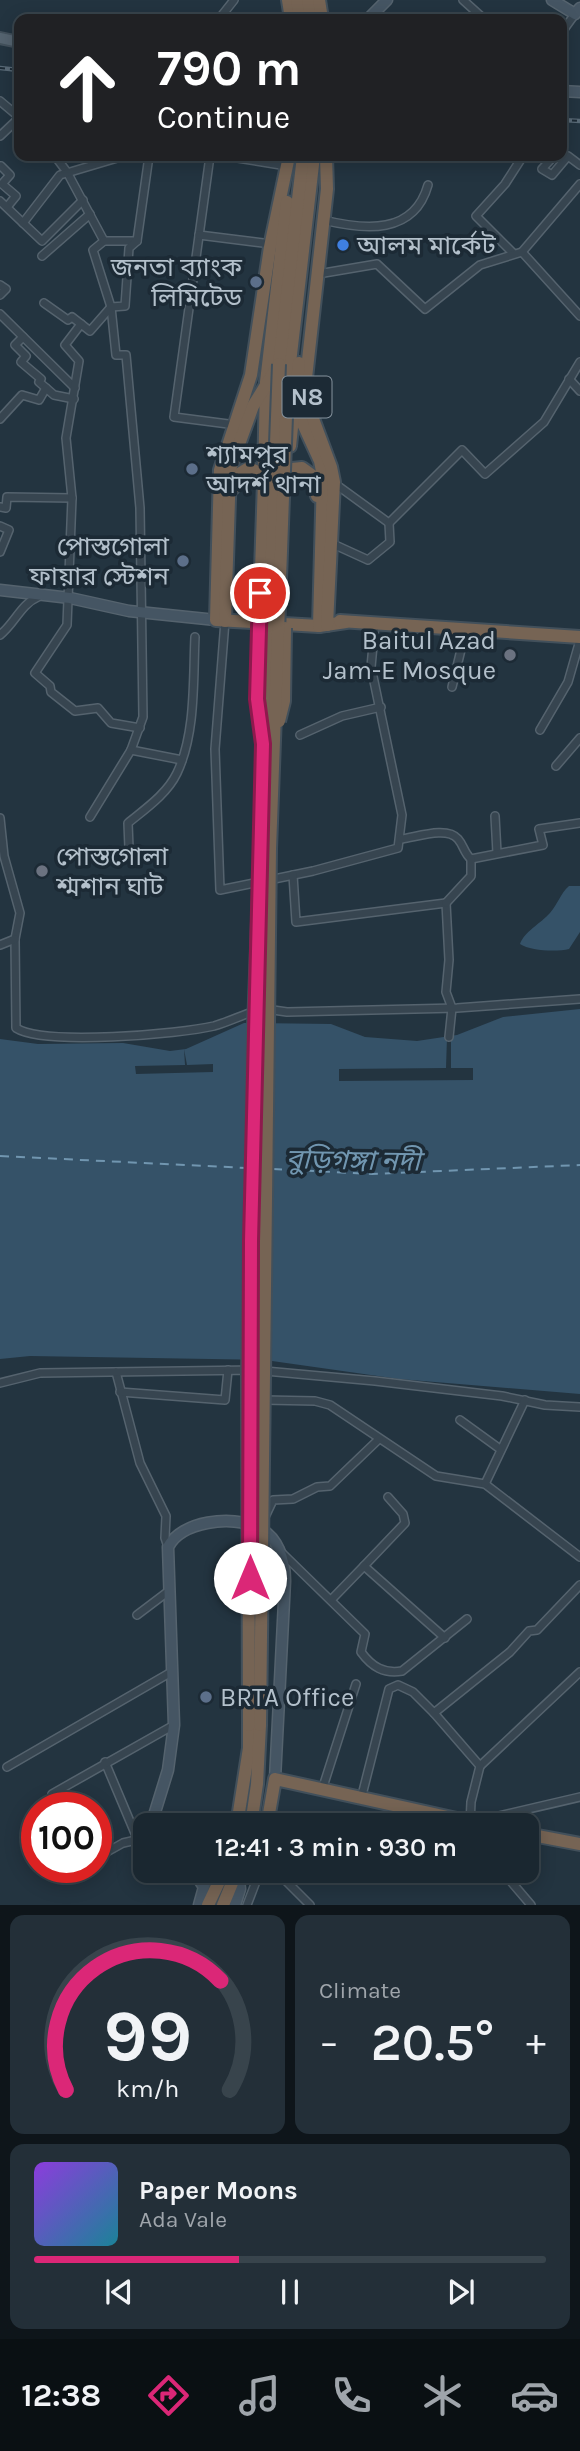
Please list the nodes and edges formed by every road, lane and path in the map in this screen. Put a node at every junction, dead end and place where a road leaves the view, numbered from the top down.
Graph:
1 (234, 0) edge
2 (387, 0) edge
3 (463, 0) edge
4 (552, 0) edge
5 (578, 11) edge
6 (223, 14) edge
7 (373, 14) edge
8 (478, 14) edge
9 (567, 25) edge
10 (0, 101) edge
11 (14, 114) edge
12 (14, 123) edge
13 (0, 136) edge
14 (0, 160) edge
15 (59, 161) edge
16 (106, 161) edge
17 (148, 161) edge
18 (208, 161) edge
19 (260, 161) edge
20 (302, 161) edge
21 (313, 161) edge
22 (326, 161) edge
23 (520, 161) edge
24 (549, 161) edge
25 (564, 161) edge
26 (288, 165) edge
27 (0, 167) edge
28 (67, 172) junction
29 (580, 184) edge
30 (428, 185) dead end
31 (83, 200) junction
32 (3, 204) edge
33 (90, 214) junction
34 (323, 220) junction
35 (23, 223) junction
36 (200, 235) junction
37 (104, 241) junction
38 (137, 241) junction
39 (263, 243) dead end
40 (518, 253) junction
41 (42, 256) dead end
42 (318, 274) junction
43 (0, 285) edge
44 (0, 295) edge
45 (44, 303) dead end
46 (111, 307) junction
47 (0, 314) edge
48 (580, 316) edge
49 (81, 324) junction
50 (23, 337) junction
51 (580, 362) edge
52 (279, 364) junction
53 (569, 379) junction
54 (266, 382) junction
55 (46, 388) junction
56 (75, 388) junction
57 (287, 389) junction
58 (580, 391) edge
59 (74, 399) junction
60 (295, 401) junction
61 (0, 419) edge
62 (236, 425) junction
63 (276, 477) junction
64 (334, 482) junction
65 (72, 498) junction
66 (0, 508) edge
67 (389, 523) junction
68 (0, 526) edge
69 (333, 544) junction
70 (0, 552) edge
71 (0, 590) edge
72 (38, 597) junction
73 (70, 598) junction
74 (142, 611) junction
75 (224, 618) junction
76 (319, 622) junction
77 (375, 624) junction
78 (466, 629) junction
79 (0, 635) edge
80 (195, 637) dead end
81 (580, 639) edge
82 (452, 687) dead end
83 (381, 707) junction
84 (140, 728) junction
85 (540, 730) dead end
86 (300, 735) dead end
87 (580, 738) edge
88 (268, 744) junction
89 (131, 750) junction
90 (182, 760) junction
91 (556, 766) dead end
92 (495, 816) dead end
93 (90, 817) dead end
94 (0, 818) edge
95 (580, 823) edge
96 (402, 839) junction
97 (129, 848) dead end
98 (497, 853) junction
99 (471, 859) junction
100 (293, 875) junction
101 (446, 903) junction
102 (15, 939) junction
103 (0, 945) edge
104 (580, 999) edge
105 (452, 1009) junction
106 (449, 1037) dead end
107 (228, 1370) junction
108 (254, 1370) junction
109 (116, 1372) junction
110 (0, 1383) edge
111 (120, 1392) junction
112 (264, 1400) junction
113 (525, 1400) junction
114 (580, 1407) edge
115 (460, 1420) dead end
116 (379, 1439) junction
117 (500, 1449) junction
118 (485, 1484) junction
119 (388, 1497) dead end
120 (254, 1526) junction
121 (168, 1548) junction
122 (282, 1553) junction
123 (580, 1557) edge
124 (364, 1566) junction
125 (580, 1585) edge
126 (170, 1590) junction
127 (332, 1599) junction
128 (137, 1615) dead end
129 (467, 1619) dead end
130 (445, 1638) junction
131 (173, 1671) junction
132 (580, 1672) edge
133 (356, 1684) dead end
134 (434, 1713) junction
135 (174, 1725) junction
136 (254, 1725) junction
137 (105, 1762) junction
138 (480, 1766) junction
139 (7, 1767) dead end
140 (275, 1779) junction
141 (322, 1791) junction
142 (55, 1792) edge
143 (580, 1797) edge
144 (360, 1799) junction
145 (155, 1813) edge
146 (239, 1813) edge
147 (253, 1813) edge
148 (269, 1813) edge
149 (422, 1813) edge
150 (470, 1813) edge
151 (515, 1813) edge
152 (133, 1821) edge
153 (539, 1836) edge
154 (133, 1842) edge
155 (580, 1844) edge
156 (112, 1851) edge
157 (201, 1883) edge
158 (219, 1883) edge
159 (227, 1883) edge
160 (239, 1883) edge
161 (255, 1883) edge
162 (288, 1883) edge
163 (512, 1883) edge
164 (209, 1904) edge
165 (235, 1905) edge
166 (247, 1905) edge
167 (310, 1905) edge
168 (531, 1905) edge

1 - 6 street
2 - 7 main road
3 - 8 street
4 - 5 main road
5 - 9 street
10 - 11 street
12 - 13 street
14 - 27 street
15 - 28 street
16 - 28 street
17 - 38 street
18 - 36 street
19 - 26 street
20 - 52 highway, N8
21 - 57 highway, N8
22 - 34 highway, N8
22 - 60 highway
23 - 40 street
24 - 25 street
26 - 54 highway
26 - 62 highway, N8
27 - 32 street
28 - 31 street
28 - 35 street
29 - 40 street
30 - 34 street
31 - 33 street
31 - 35 street
32 - 35 street
33 - 37 street
33 - 41 street
34 - 42 highway, N8
36 - 39 street
36 - 62 street
37 - 38 street
37 - 46 street
38 - 46 street
40 - 42 street
40 - 48 street
42 - 64 highway, N8
43 - 44 street
45 - 49 street
46 - 49 street
46 - 74 street
47 - 50 street
49 - 56 street
50 - 55 street
50 - 56 street
51 - 53 street
52 - 54 highway
52 - 63 highway, N8, bridge
53 - 58 street
53 - 67 street
54 - 63 highway
54 - 75 highway
55 - 59 street
55 - 61 street
56 - 59 street
57 - 60 highway
57 - 63 highway, N8, bridge
59 - 65 street
60 - 63 highway
60 - 76 highway
62 - 75 highway, N8
63 - 75 highway
63 - 76 highway
63 - 88 highway, N8, bridge
63 - 88 highway, bridge
64 - 67 street
64 - 69 highway, N8
65 - 66 street
65 - 73 street
67 - 69 street
68 - 70 street
69 - 76 highway, N8
71 - 72 main road
72 - 73 main road
72 - 79 street
73 - 74 main road
73 - 84 street
74 - 75 main road
74 - 84 street
75 - 76 highway
75 - 100 street
76 - 77 highway
77 - 78 highway
77 - 83 street
78 - 81 highway
78 - 82 street
80 - 90 street
81 - 85 street
83 - 86 street
83 - 96 street
84 - 89 street
87 - 91 street
88 - 112 highway, N8, bridge
88 - 136 highway, N8, bridge
89 - 90 street
89 - 93 street
90 - 97 street
92 - 98 street
94 - 102 street
95 - 98 street
96 - 99 street
96 - 100 street
98 - 99 street
99 - 101 street
100 - 101 street
101 - 105 street
102 - 103 street
102 - 105 street
104 - 105 street
105 - 106 street
107 - 108 street
107 - 109 street
107 - 111 street
108 - 113 street
108 - 120 street
109 - 110 street
109 - 111 street
111 - 121 street
112 - 116 street
112 - 136 highway, N8, bridge
113 - 114 street
113 - 117 street
115 - 117 street
116 - 118 street
116 - 120 street
117 - 118 street
118 - 123 street
119 - 124 street
120 - 121 main road
120 - 122 main road
121 - 126 main road
122 - 127 street
122 - 140 main road
124 - 127 street
124 - 130 street
125 - 134 street
126 - 128 street
126 - 131 main road
127 - 130 street
129 - 130 street
131 - 135 main road
131 - 139 street
132 - 138 street
133 - 141 street
134 - 138 street
134 - 144 street
135 - 137 street
135 - 145 main road
136 - 146 highway, N8
136 - 147 highway, N8
137 - 142 street
137 - 152 street
138 - 150 street
140 - 141 highway
140 - 148 highway
141 - 144 highway
143 - 151 street
144 - 149 highway
153 - 155 highway
154 - 156 street
157 - 164 main road
158 - 164 highway
159 - 164 highway
160 - 165 main road
161 - 166 street
162 - 167 street
163 - 168 street

